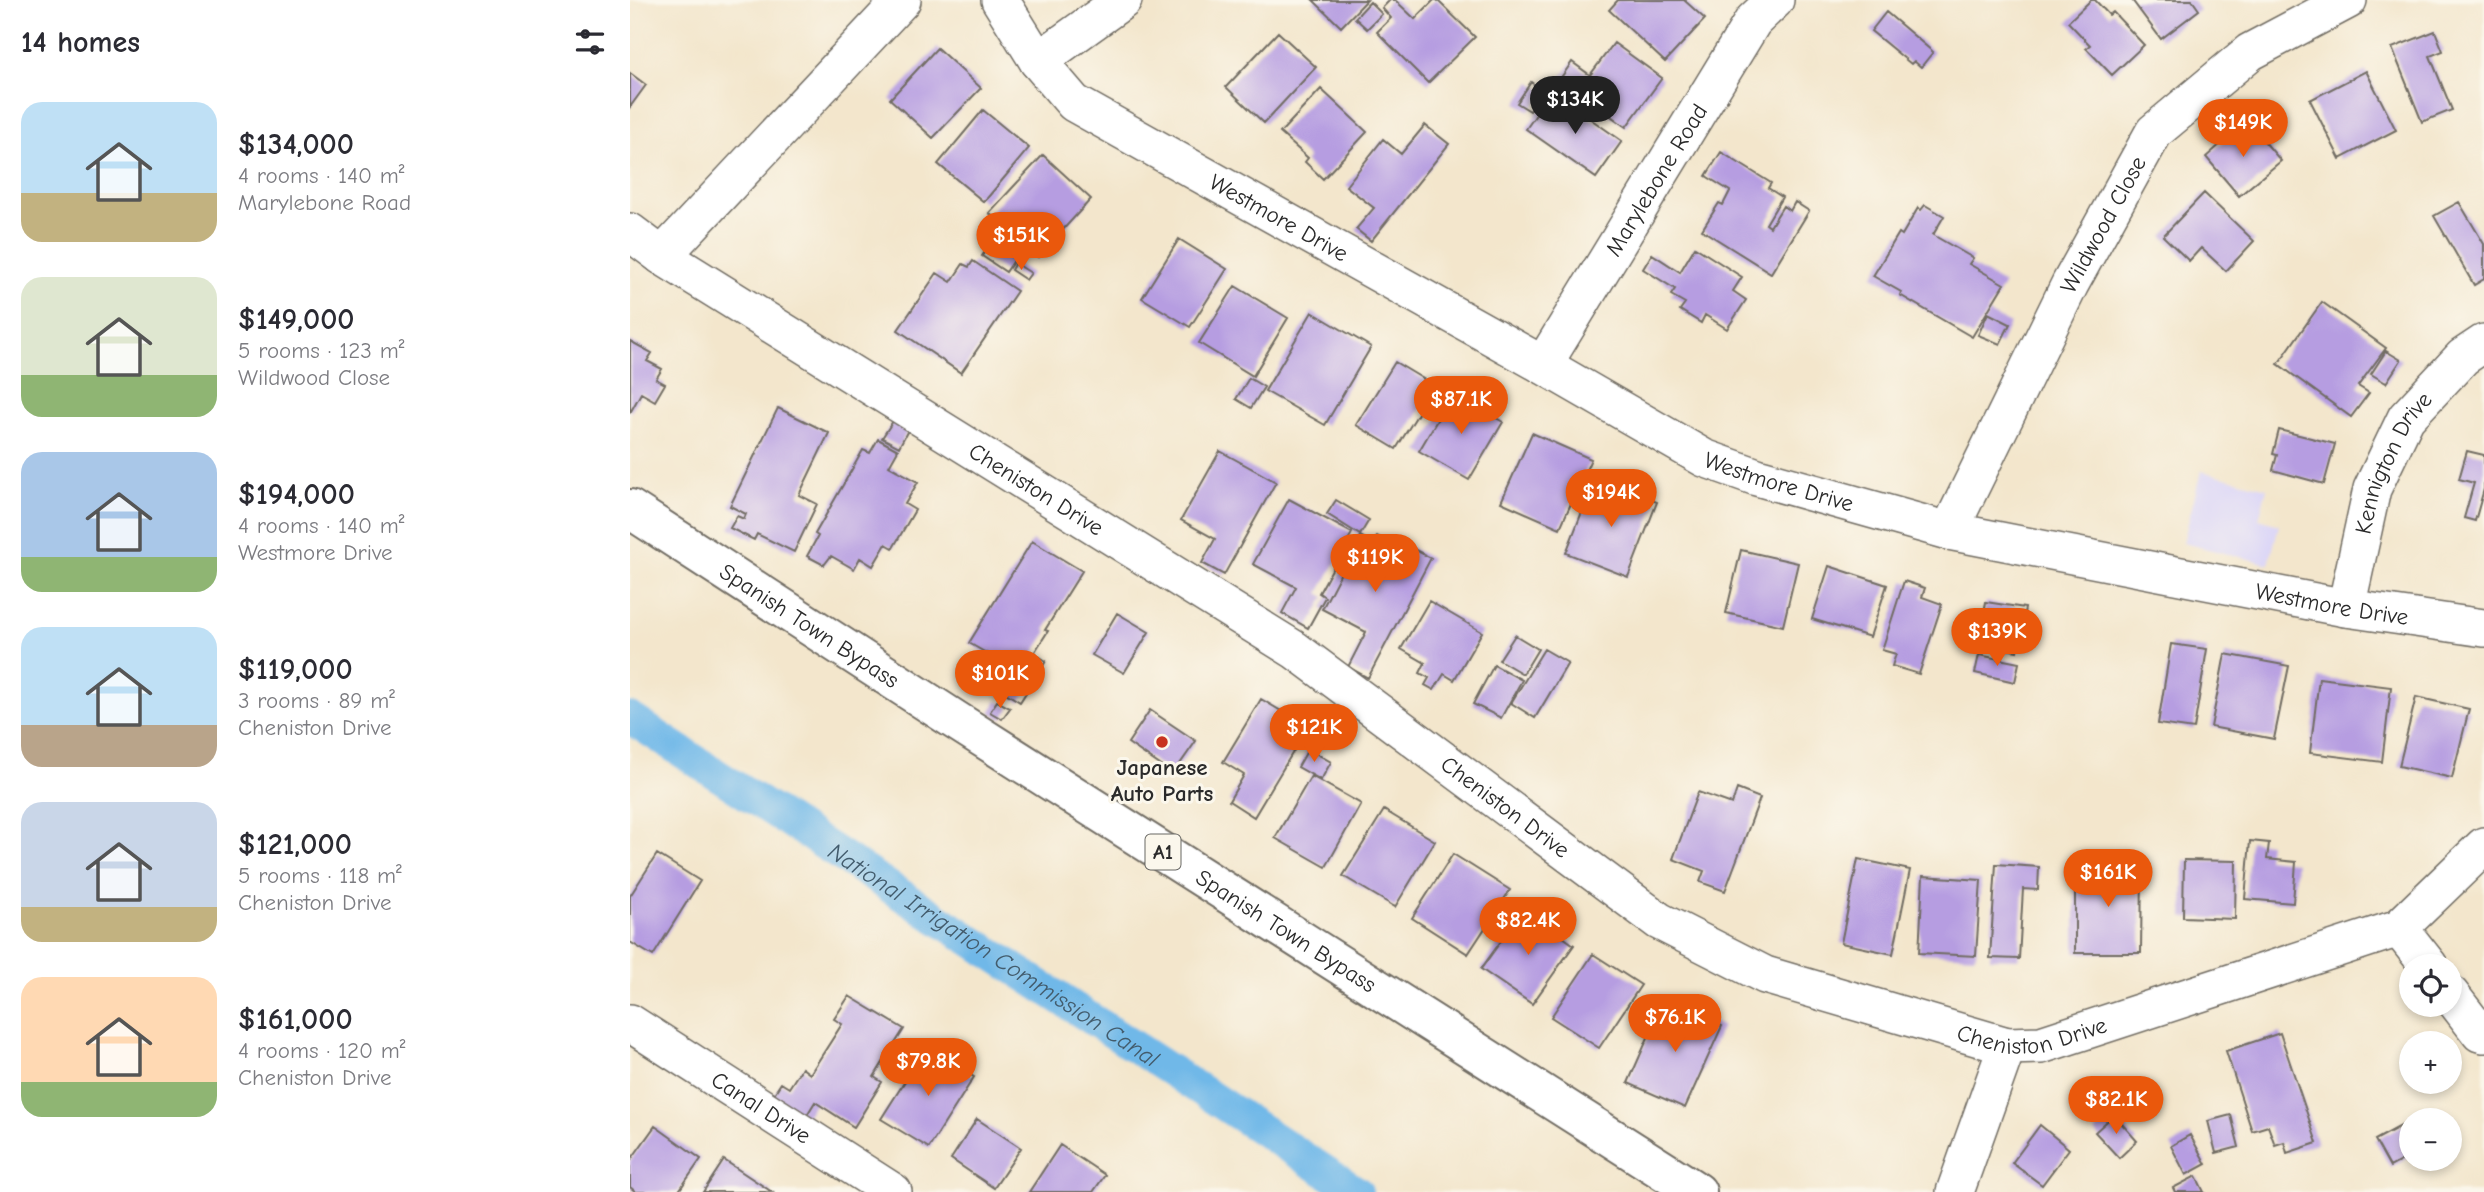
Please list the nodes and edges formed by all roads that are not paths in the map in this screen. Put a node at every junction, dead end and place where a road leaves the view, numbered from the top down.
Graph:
1 (902, 0) edge
2 (1000, 0) edge
3 (1123, 0) edge
4 (1775, 0) edge
5 (2348, 0) edge
6 (1038, 61) junction
7 (630, 232) edge
8 (662, 256) junction
9 (2484, 343) edge
10 (1542, 365) junction
11 (630, 509) edge
12 (1949, 531) junction
13 (2346, 608) junction
14 (2484, 628) edge
15 (2484, 846) edge
16 (2399, 928) junction
17 (2419, 954) edge
18 (2462, 1010) edge
19 (630, 1023) edge
20 (2484, 1034) edge
21 (2007, 1046) junction
22 (893, 1192) edge
23 (1697, 1192) edge
24 (1955, 1192) edge

1 - 8 street
2 - 6 street, Westmore Drive
3 - 6 street
4 - 10 street, Marylebone Road
5 - 12 street, Wildwood Close
6 - 10 street, Westmore Drive
7 - 8 street, Cheniston Drive
8 - 21 street, Cheniston Drive
9 - 13 street, Kennigton Drive
10 - 12 street, Westmore Drive
11 - 23 main road, Spanish Town Bypass / A1
12 - 13 street, Westmore Drive
13 - 14 street, Westmore Drive
15 - 16 street, Cheniston Drive
16 - 17 street
16 - 21 street, Cheniston Drive
18 - 20 street
19 - 22 street, Canal Drive
21 - 24 street

